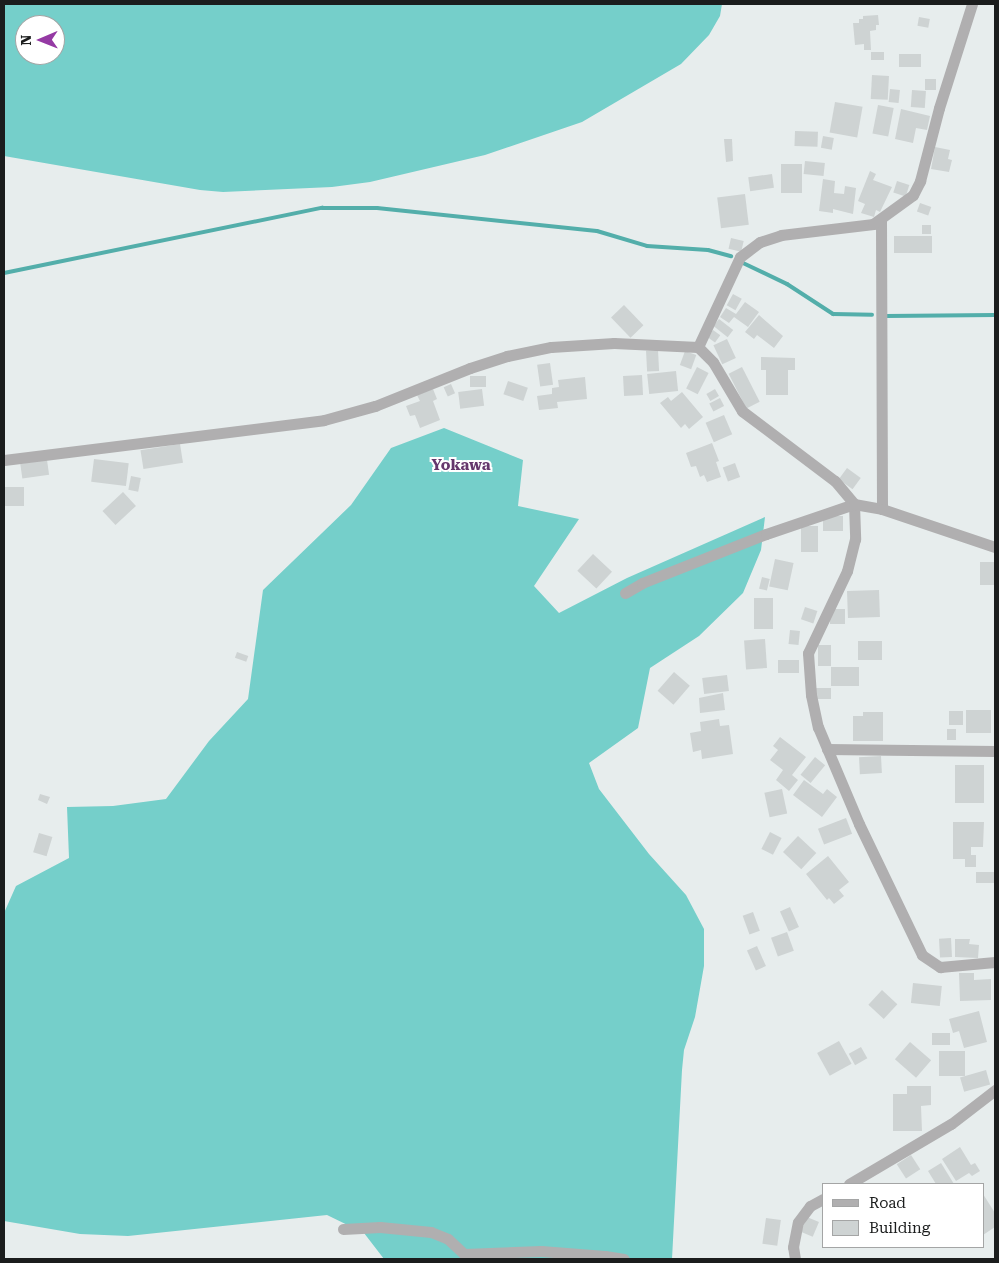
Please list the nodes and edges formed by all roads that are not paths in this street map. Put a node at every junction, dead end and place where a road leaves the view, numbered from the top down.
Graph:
1 (972, 4) edge
2 (881, 220) junction
3 (698, 347) junction
4 (4, 460) edge
5 (854, 504) junction
6 (882, 509) junction
7 (995, 547) edge
8 (626, 593) dead end
9 (827, 749) junction
10 (995, 751) edge
11 (995, 959) edge
12 (995, 1090) edge
13 (851, 1183) edge
14 (822, 1200) edge
15 (343, 1229) dead end
16 (624, 1259) edge
17 (795, 1259) edge

1 - 2 street
2 - 3 street
2 - 6 street
3 - 4 street
3 - 5 street
5 - 6 street
5 - 8 street
5 - 9 street
6 - 7 street
9 - 10 street
9 - 11 street
12 - 13 street
14 - 17 street
15 - 16 street

